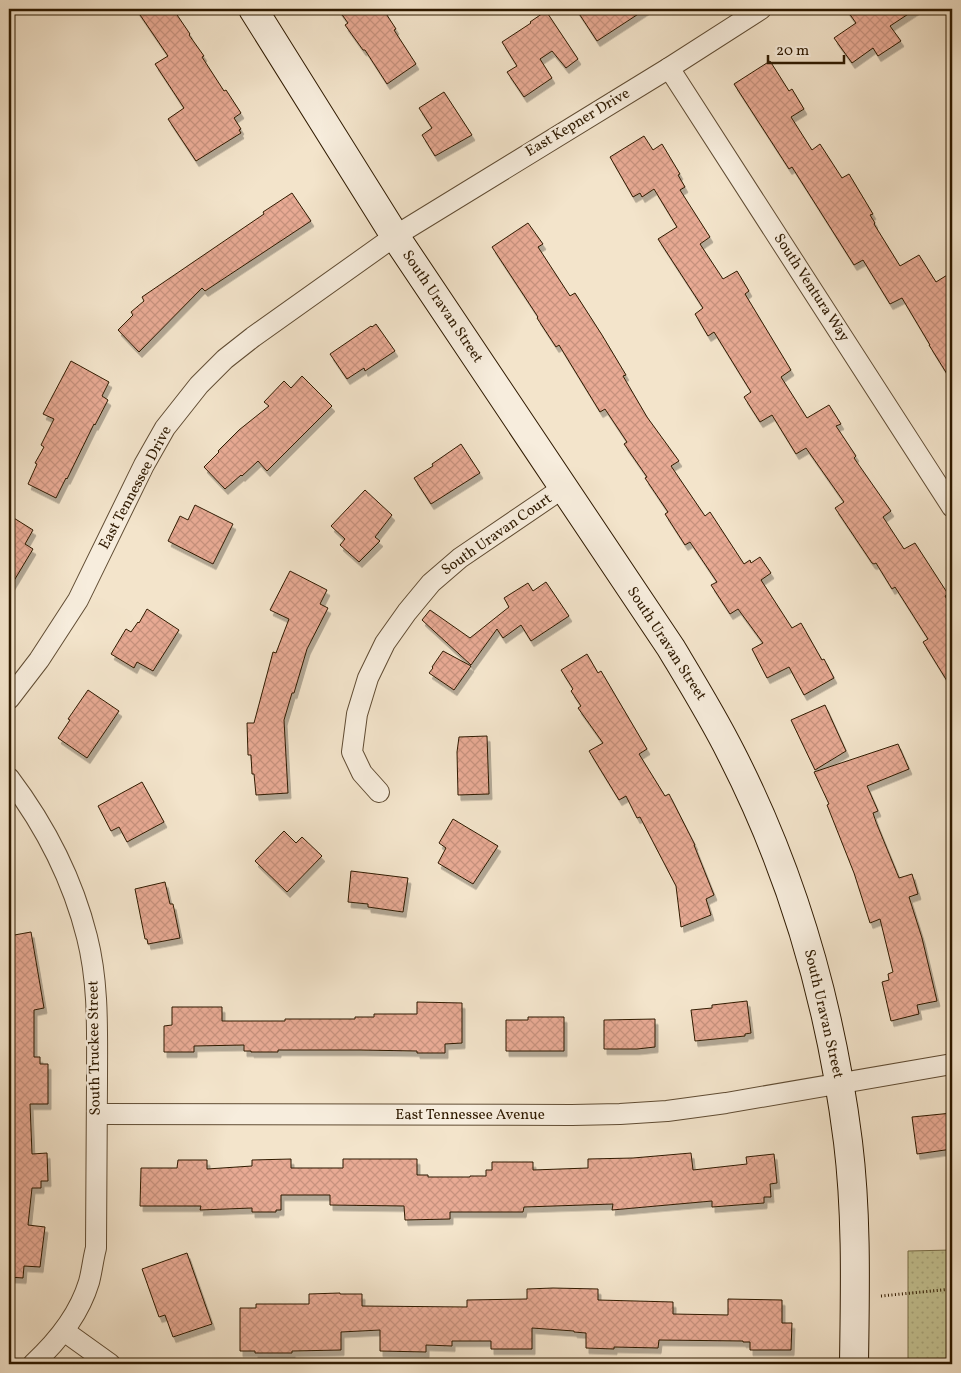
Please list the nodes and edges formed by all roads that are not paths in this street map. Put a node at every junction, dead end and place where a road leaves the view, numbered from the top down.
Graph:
1 (253, 9) edge
2 (761, 9) edge
3 (669, 68) junction
4 (394, 236) junction
5 (563, 488) junction
6 (952, 507) edge
7 (9, 699) edge
8 (9, 778) edge
9 (379, 792) dead end
10 (952, 1064) edge
11 (840, 1083) junction
12 (97, 1114) junction
13 (64, 1331) junction
14 (32, 1364) edge
15 (110, 1364) edge
16 (854, 1364) edge

1 - 4 street, South Uravan Street
2 - 3 street, East Kepner Drive
3 - 4 street, East Kepner Drive
3 - 6 street, South Ventura Way
4 - 5 street, South Uravan Street
4 - 7 street, East Tennessee Drive
5 - 9 street, South Uravan Court
5 - 11 street, South Uravan Street
8 - 12 street, South Truckee Street
10 - 11 street, East Tennessee Avenue
11 - 12 street, East Tennessee Avenue
11 - 16 street, South Uravan Street
12 - 13 street, South Truckee Street
13 - 14 street, South Truckee Street
13 - 15 street

